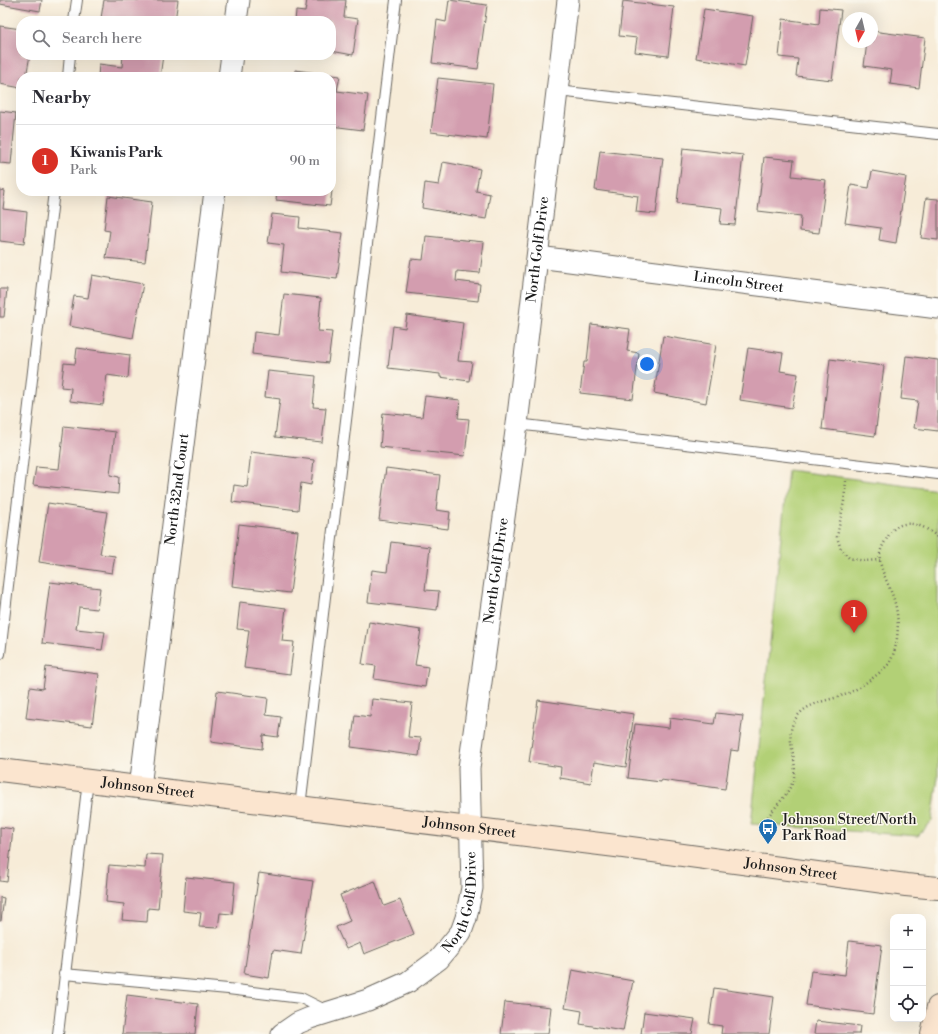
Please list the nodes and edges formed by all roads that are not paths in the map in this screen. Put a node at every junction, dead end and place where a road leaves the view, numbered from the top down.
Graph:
1 (77, 0) edge
2 (239, 0) edge
3 (396, 0) edge
4 (568, 0) edge
5 (75, 16) edge
6 (237, 16) edge
7 (70, 60) edge
8 (231, 60) edge
9 (68, 72) edge
10 (230, 72) edge
11 (558, 92) junction
12 (938, 134) edge
13 (53, 196) edge
14 (214, 196) edge
15 (538, 257) junction
16 (938, 308) edge
17 (517, 424) junction
18 (938, 474) edge
19 (0, 654) edge
20 (0, 770) edge
21 (88, 780) junction
22 (140, 787) junction
23 (300, 807) junction
24 (471, 829) junction
25 (938, 888) edge
26 (64, 974) junction
27 (938, 1007) edge
28 (329, 1012) junction
29 (58, 1034) edge
30 (282, 1034) edge
31 (932, 1034) edge

1 - 5 lane
2 - 6 street
3 - 23 lane
4 - 11 street, North Golf Drive
7 - 9 lane
8 - 10 street
11 - 12 lane
11 - 15 street, North Golf Drive
13 - 19 lane
14 - 22 street, North 32nd Court
15 - 16 street, Lincoln Street
15 - 17 street, North Golf Drive
17 - 18 lane
17 - 24 street, North Golf Drive
20 - 21 street, Johnson Street
21 - 22 street, Johnson Street
21 - 26 lane
22 - 23 street, Johnson Street
23 - 24 street, Johnson Street
24 - 25 street, Johnson Street
24 - 28 street, North Golf Drive
26 - 28 lane
26 - 29 lane
27 - 31 street
28 - 30 street, North Golf Drive

